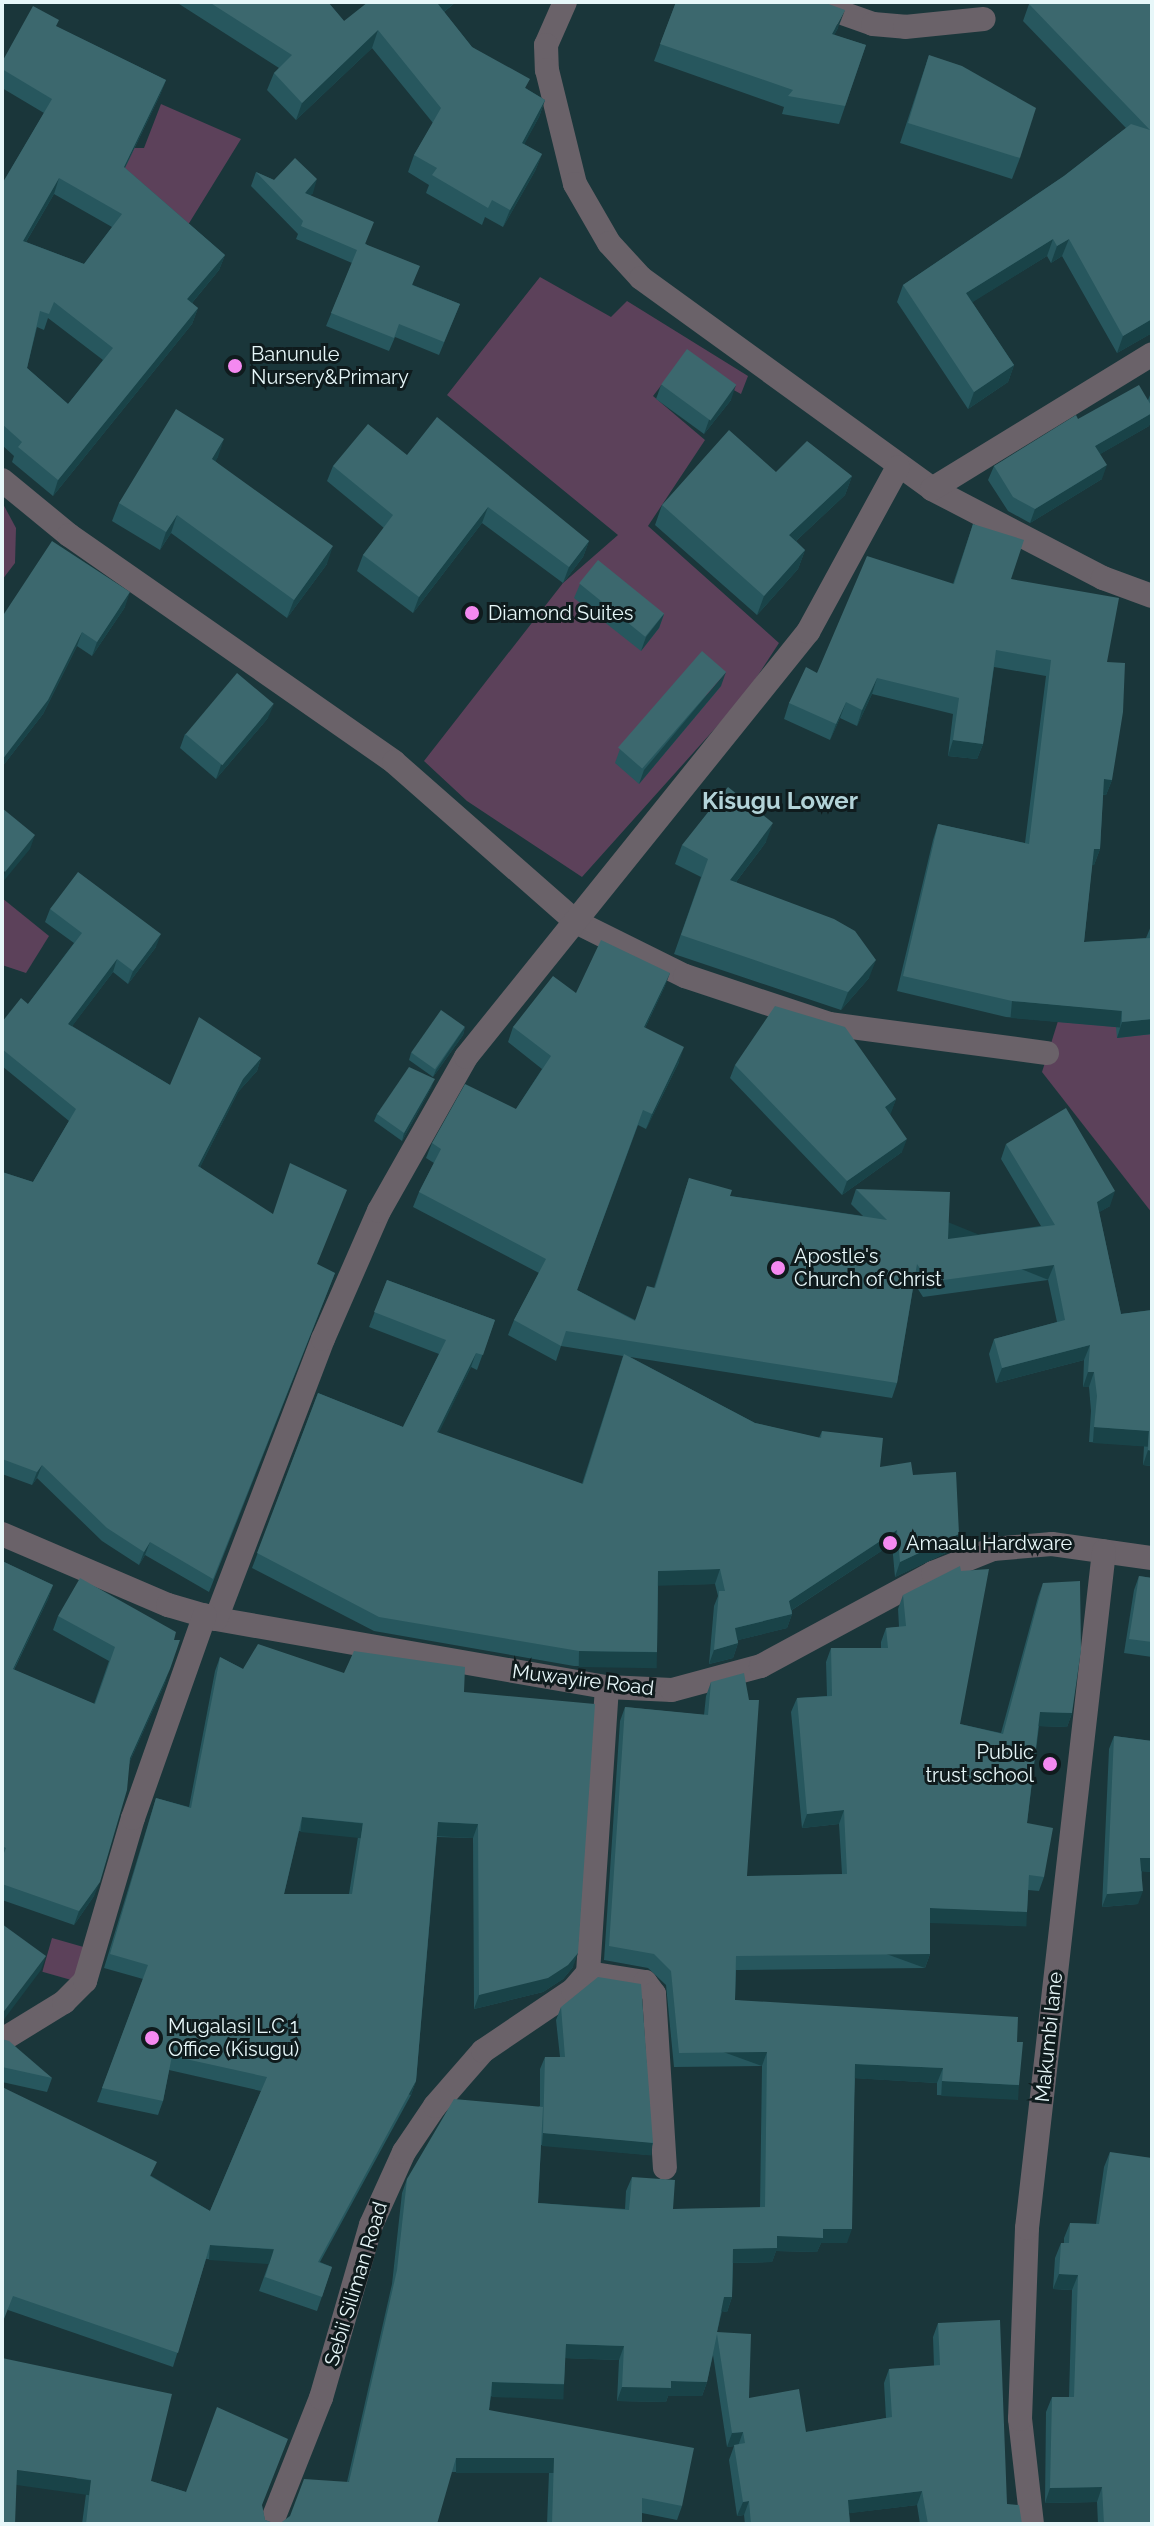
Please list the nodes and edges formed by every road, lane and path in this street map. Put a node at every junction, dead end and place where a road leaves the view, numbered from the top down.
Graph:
1 (565, 2) edge
2 (811, 2) edge
3 (984, 19) dead end
4 (1152, 354) edge
5 (898, 467) junction
6 (2, 480) edge
7 (932, 489) junction
8 (1152, 596) edge
9 (576, 922) junction
10 (1047, 1053) dead end
11 (2, 1534) edge
12 (1104, 1551) junction
13 (1152, 1558) edge
14 (211, 1617) junction
15 (607, 1687) junction
16 (588, 1973) junction
17 (2, 2040) edge
18 (665, 2168) dead end
19 (271, 2524) edge
20 (1032, 2524) edge

1 - 5 street
2 - 3 street
4 - 7 street
5 - 7 street
5 - 9 street
6 - 9 street
7 - 8 street
9 - 10 street
9 - 14 street
11 - 14 street, Muwayire Road
12 - 13 street, Muwayire Road
12 - 15 street, Muwayire Road
12 - 20 street, Makumbi lane
14 - 15 street, Muwayire Road
14 - 17 street
15 - 16 street
16 - 18 street
16 - 19 street, Sebii Siliman Road

